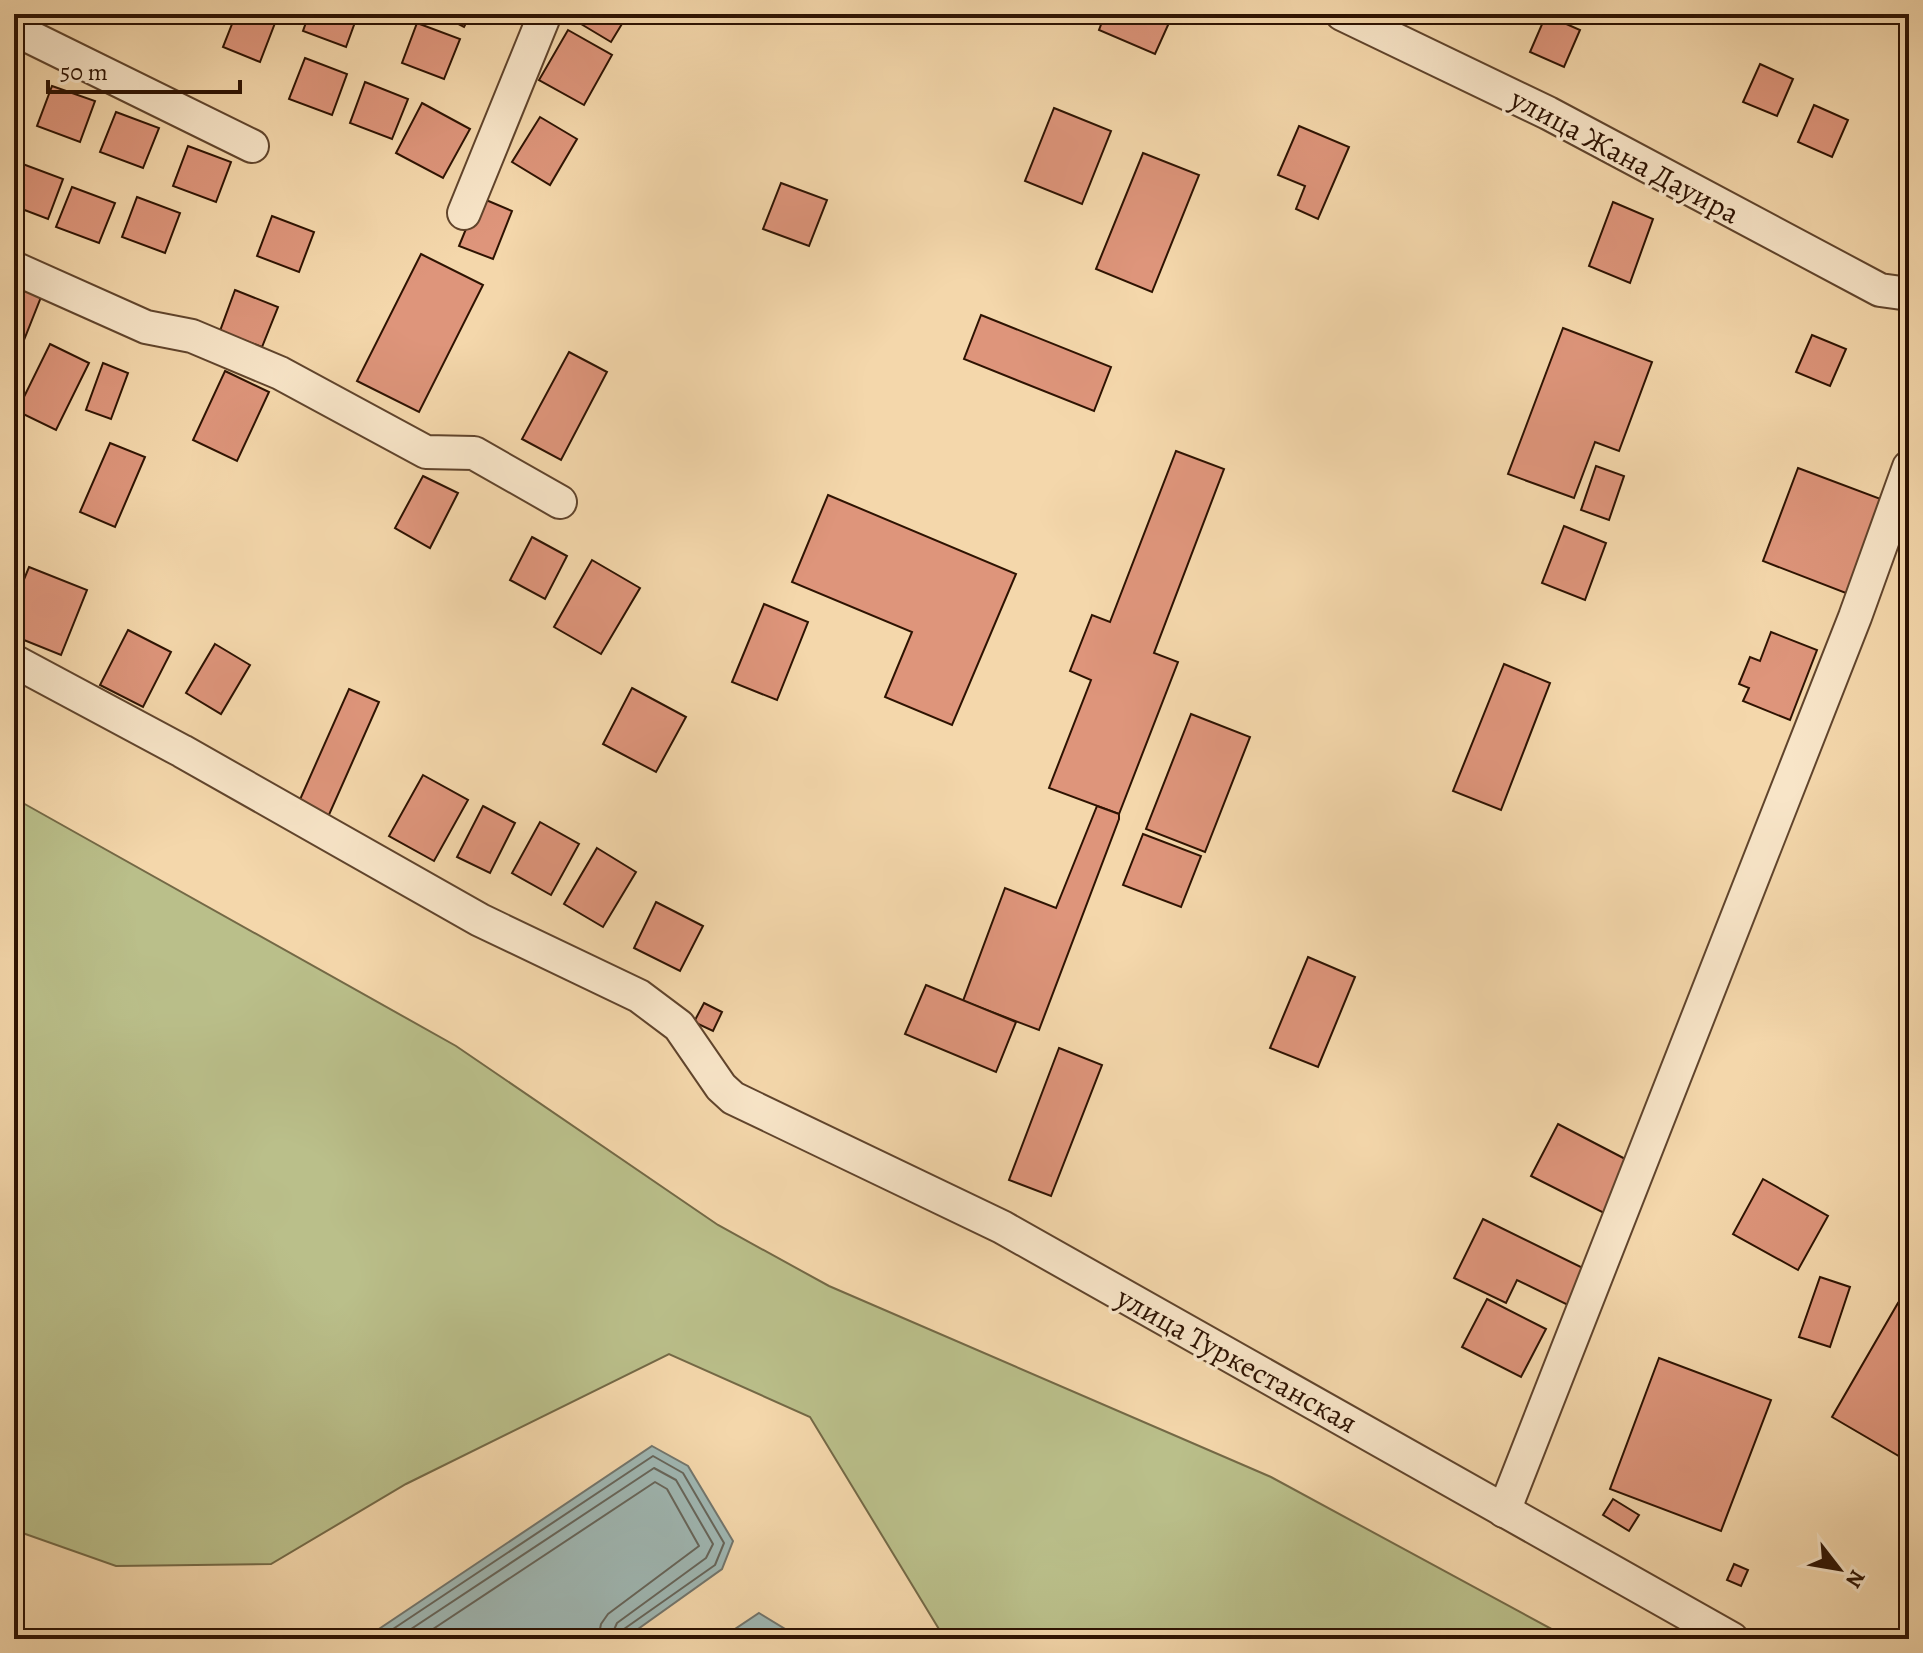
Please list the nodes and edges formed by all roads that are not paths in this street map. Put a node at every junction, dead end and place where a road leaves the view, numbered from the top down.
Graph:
1 (545, 14) edge
2 (1342, 14) edge
3 (14, 29) edge
4 (252, 146) dead end
5 (464, 213) dead end
6 (14, 268) edge
7 (1909, 294) edge
8 (1909, 467) edge
9 (560, 502) dead end
10 (14, 661) edge
11 (1504, 1511) junction
12 (1732, 1639) edge

1 - 5 street
2 - 7 street, улица Жана Дауира
3 - 4 street
6 - 9 street
8 - 11 street
10 - 11 street, улица Туркестанская
11 - 12 street, улица Туркестанская

